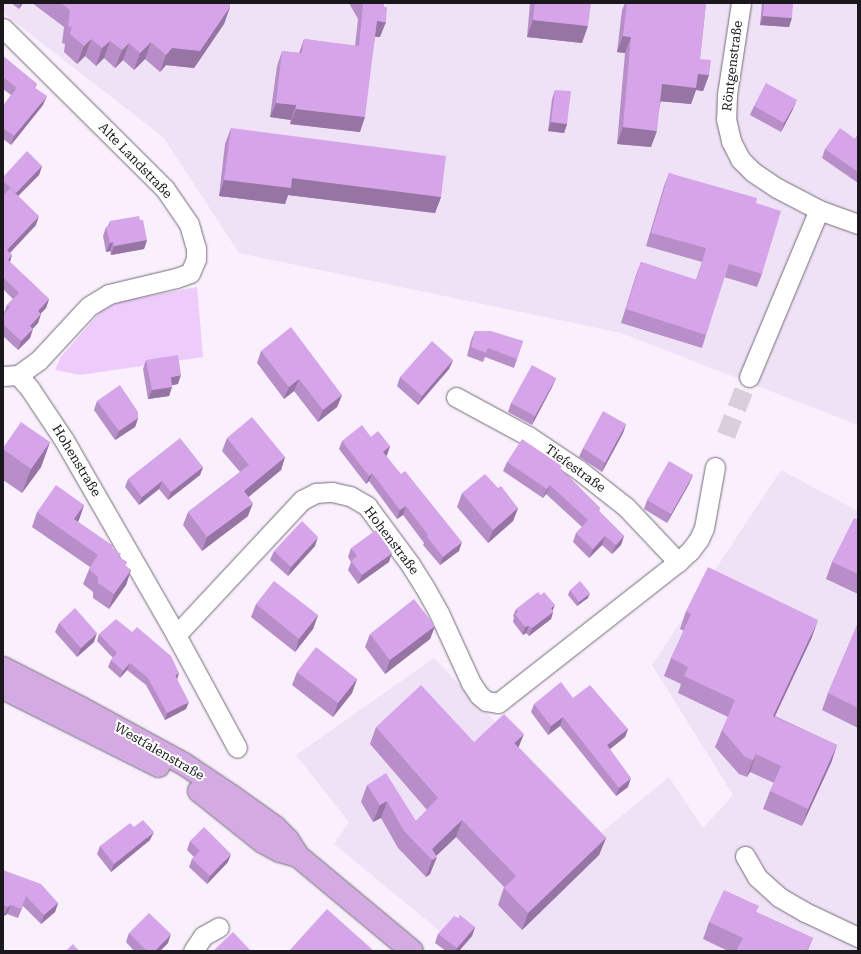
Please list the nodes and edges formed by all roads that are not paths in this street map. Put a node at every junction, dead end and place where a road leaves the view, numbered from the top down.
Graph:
1 (740, 3) edge
2 (3, 28) edge
3 (819, 210) junction
4 (858, 224) edge
5 (10, 375) edge
6 (749, 377) tunnel mouth
7 (456, 397) dead end
8 (715, 467) dead end
9 (678, 562) junction
10 (176, 635) junction
11 (3, 668) edge
12 (3, 688) edge
13 (237, 748) dead end
14 (298, 856) junction
15 (745, 856) dead end
16 (219, 927) dead end
17 (858, 937) edge
18 (192, 951) edge
19 (412, 951) edge

1 - 3 street, Röntgenstraße
2 - 5 street, Alte Landstraße
3 - 4 street, Röntgenstraße
3 - 6 street
5 - 10 street, Hohenstraße
7 - 9 street, Tiefestraße
8 - 9 street
9 - 10 street, Hohenstraße
10 - 13 street, Hohenstraße
11 - 14 main road, Westfalenstraße
12 - 14 main road, Westfalenstraße
14 - 19 main road, Westfalenstraße
15 - 17 street
16 - 18 street

